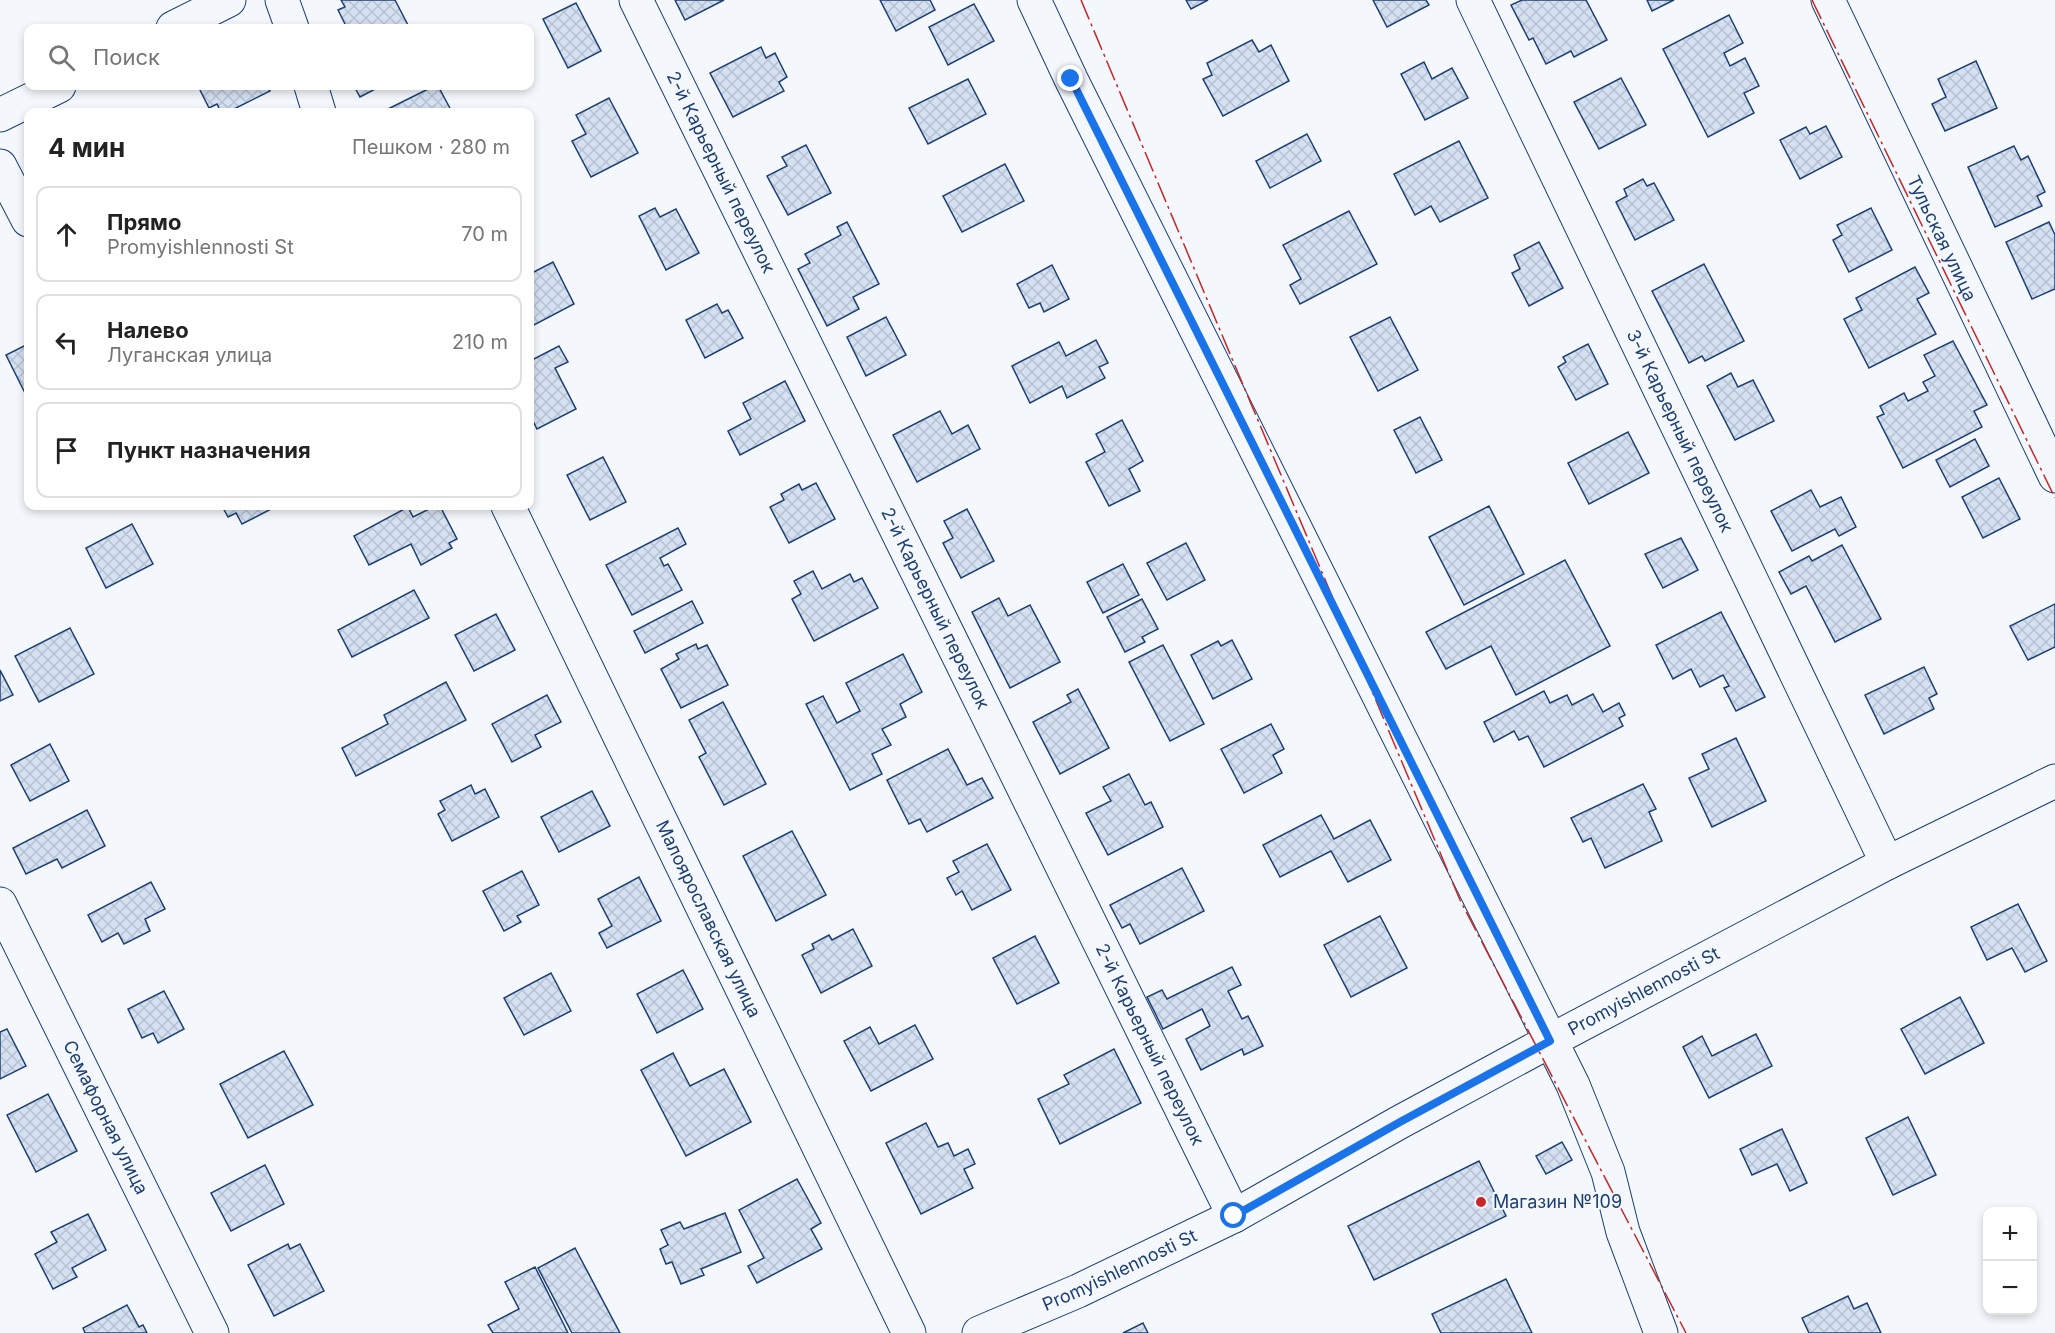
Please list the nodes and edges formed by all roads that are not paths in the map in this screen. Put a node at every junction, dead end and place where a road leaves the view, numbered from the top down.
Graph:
1 (229, 0) edge
2 (282, 0) edge
3 (636, 0) edge
4 (1034, 0) edge
5 (1473, 0) edge
6 (1827, 0) edge
7 (181, 24) edge
8 (291, 24) edge
9 (51, 90) edge
10 (312, 90) edge
11 (318, 108) edge
12 (0, 115) edge
13 (0, 166) edge
14 (24, 212) edge
15 (2055, 476) edge
16 (510, 510) edge
17 (2055, 781) edge
18 (1887, 863) junction
19 (0, 904) edge
20 (1550, 1041) junction
21 (1234, 1216) junction
22 (212, 1333) edge
23 (909, 1333) edge
24 (979, 1333) edge
25 (1661, 1333) edge

1 - 7 street
2 - 8 street
3 - 21 street, 2-й Карьерный переулок
4 - 20 street
5 - 18 street, 3-й Карьерный переулок
6 - 15 street, Тульская улица
9 - 12 street
10 - 11 street
13 - 14 street
16 - 23 street, Малоярославская улица
17 - 18 street, Promyishlennosti St
18 - 20 street, Promyishlennosti St
19 - 22 street, Семафорная улица
20 - 21 street, Promyishlennosti St
20 - 25 street
21 - 24 street, Promyishlennosti St

